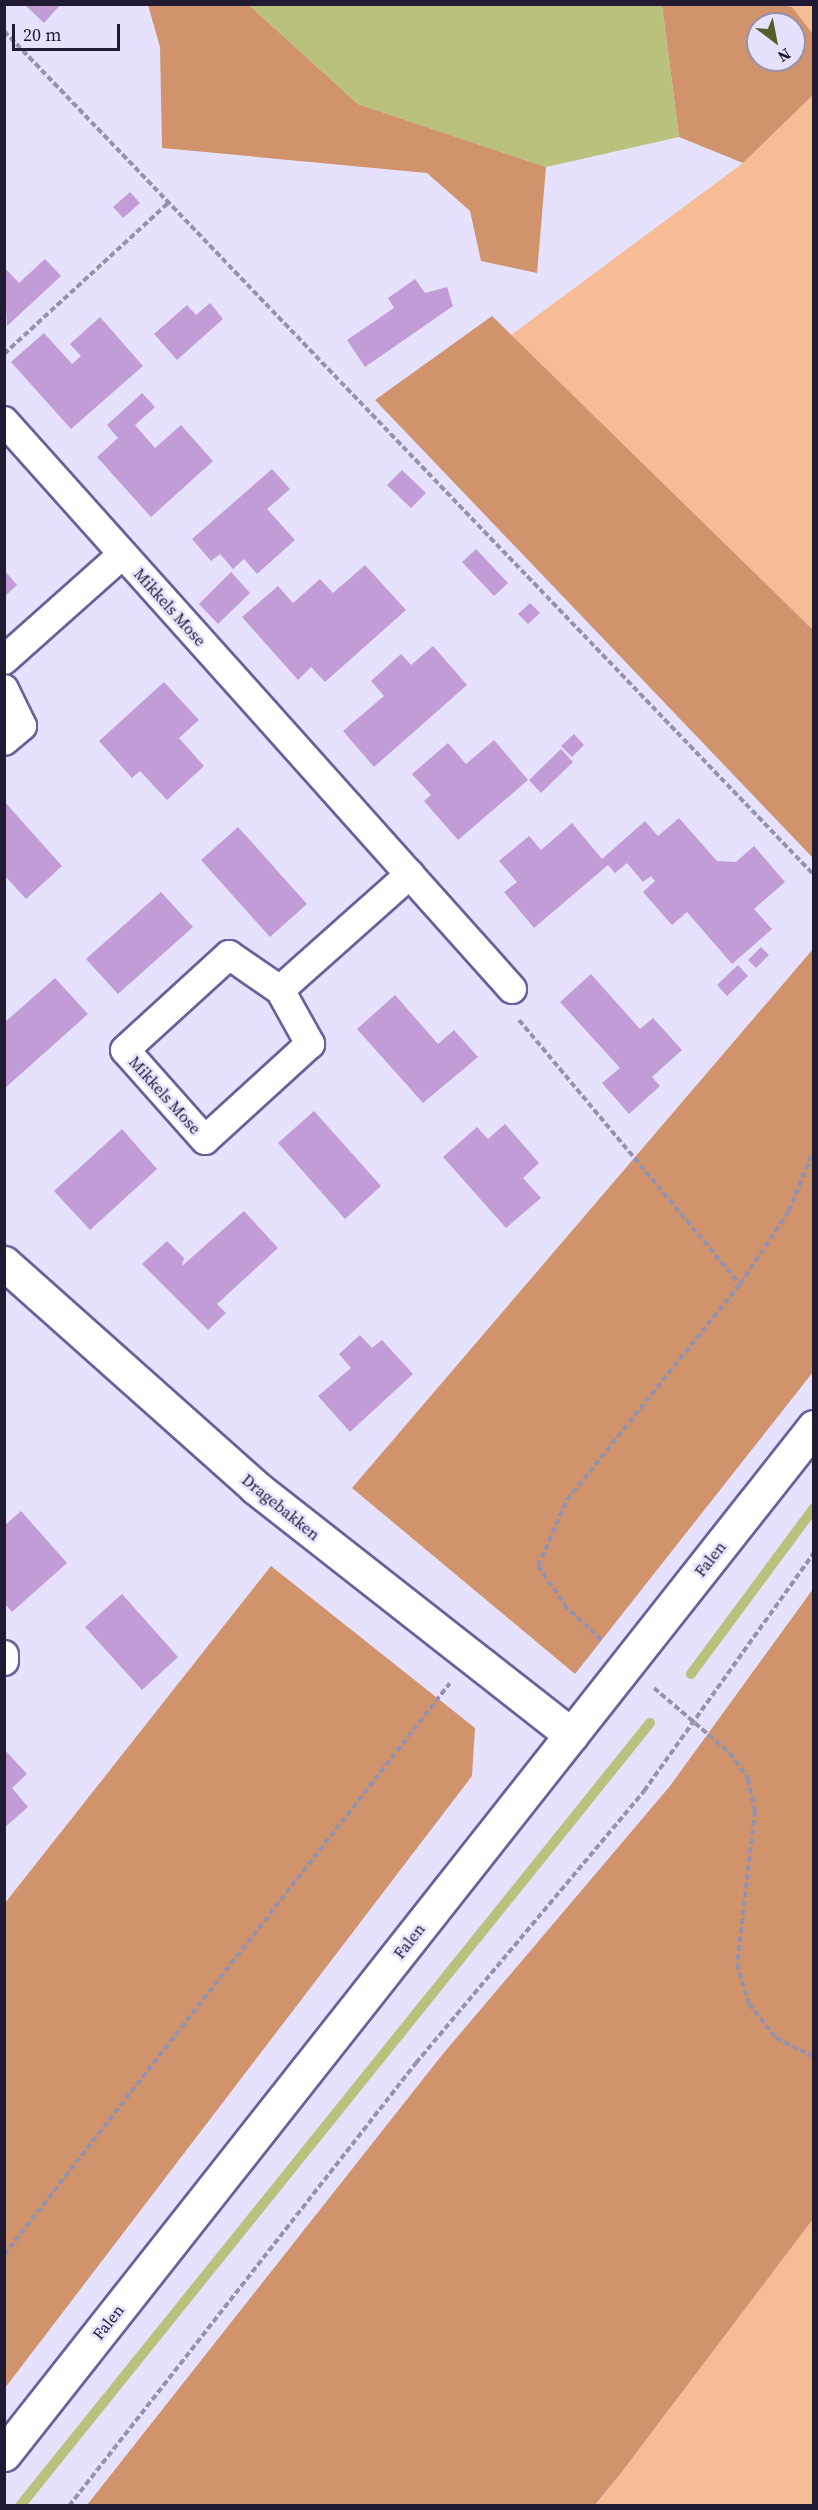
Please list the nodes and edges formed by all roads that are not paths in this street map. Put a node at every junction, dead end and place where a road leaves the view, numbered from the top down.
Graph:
1 (4, 421) edge
2 (123, 554) junction
3 (4, 660) edge
4 (4, 689) edge
5 (4, 741) edge
6 (410, 874) junction
7 (512, 989) road end
8 (280, 990) junction
9 (4, 1263) edge
10 (813, 1427) edge
11 (4, 1655) edge
12 (4, 1661) edge
13 (571, 1735) junction
14 (4, 2454) edge

1 - 2 street, Mikkels Mose
2 - 3 street, Mikkels Mose
2 - 6 street, Mikkels Mose
4 - 5 street
6 - 7 street, Mikkels Mose
6 - 8 street
8 - 8 street, Mikkels Mose
9 - 13 street, Dragebakken
10 - 13 street, Falen
11 - 12 street
13 - 14 street, Falen

